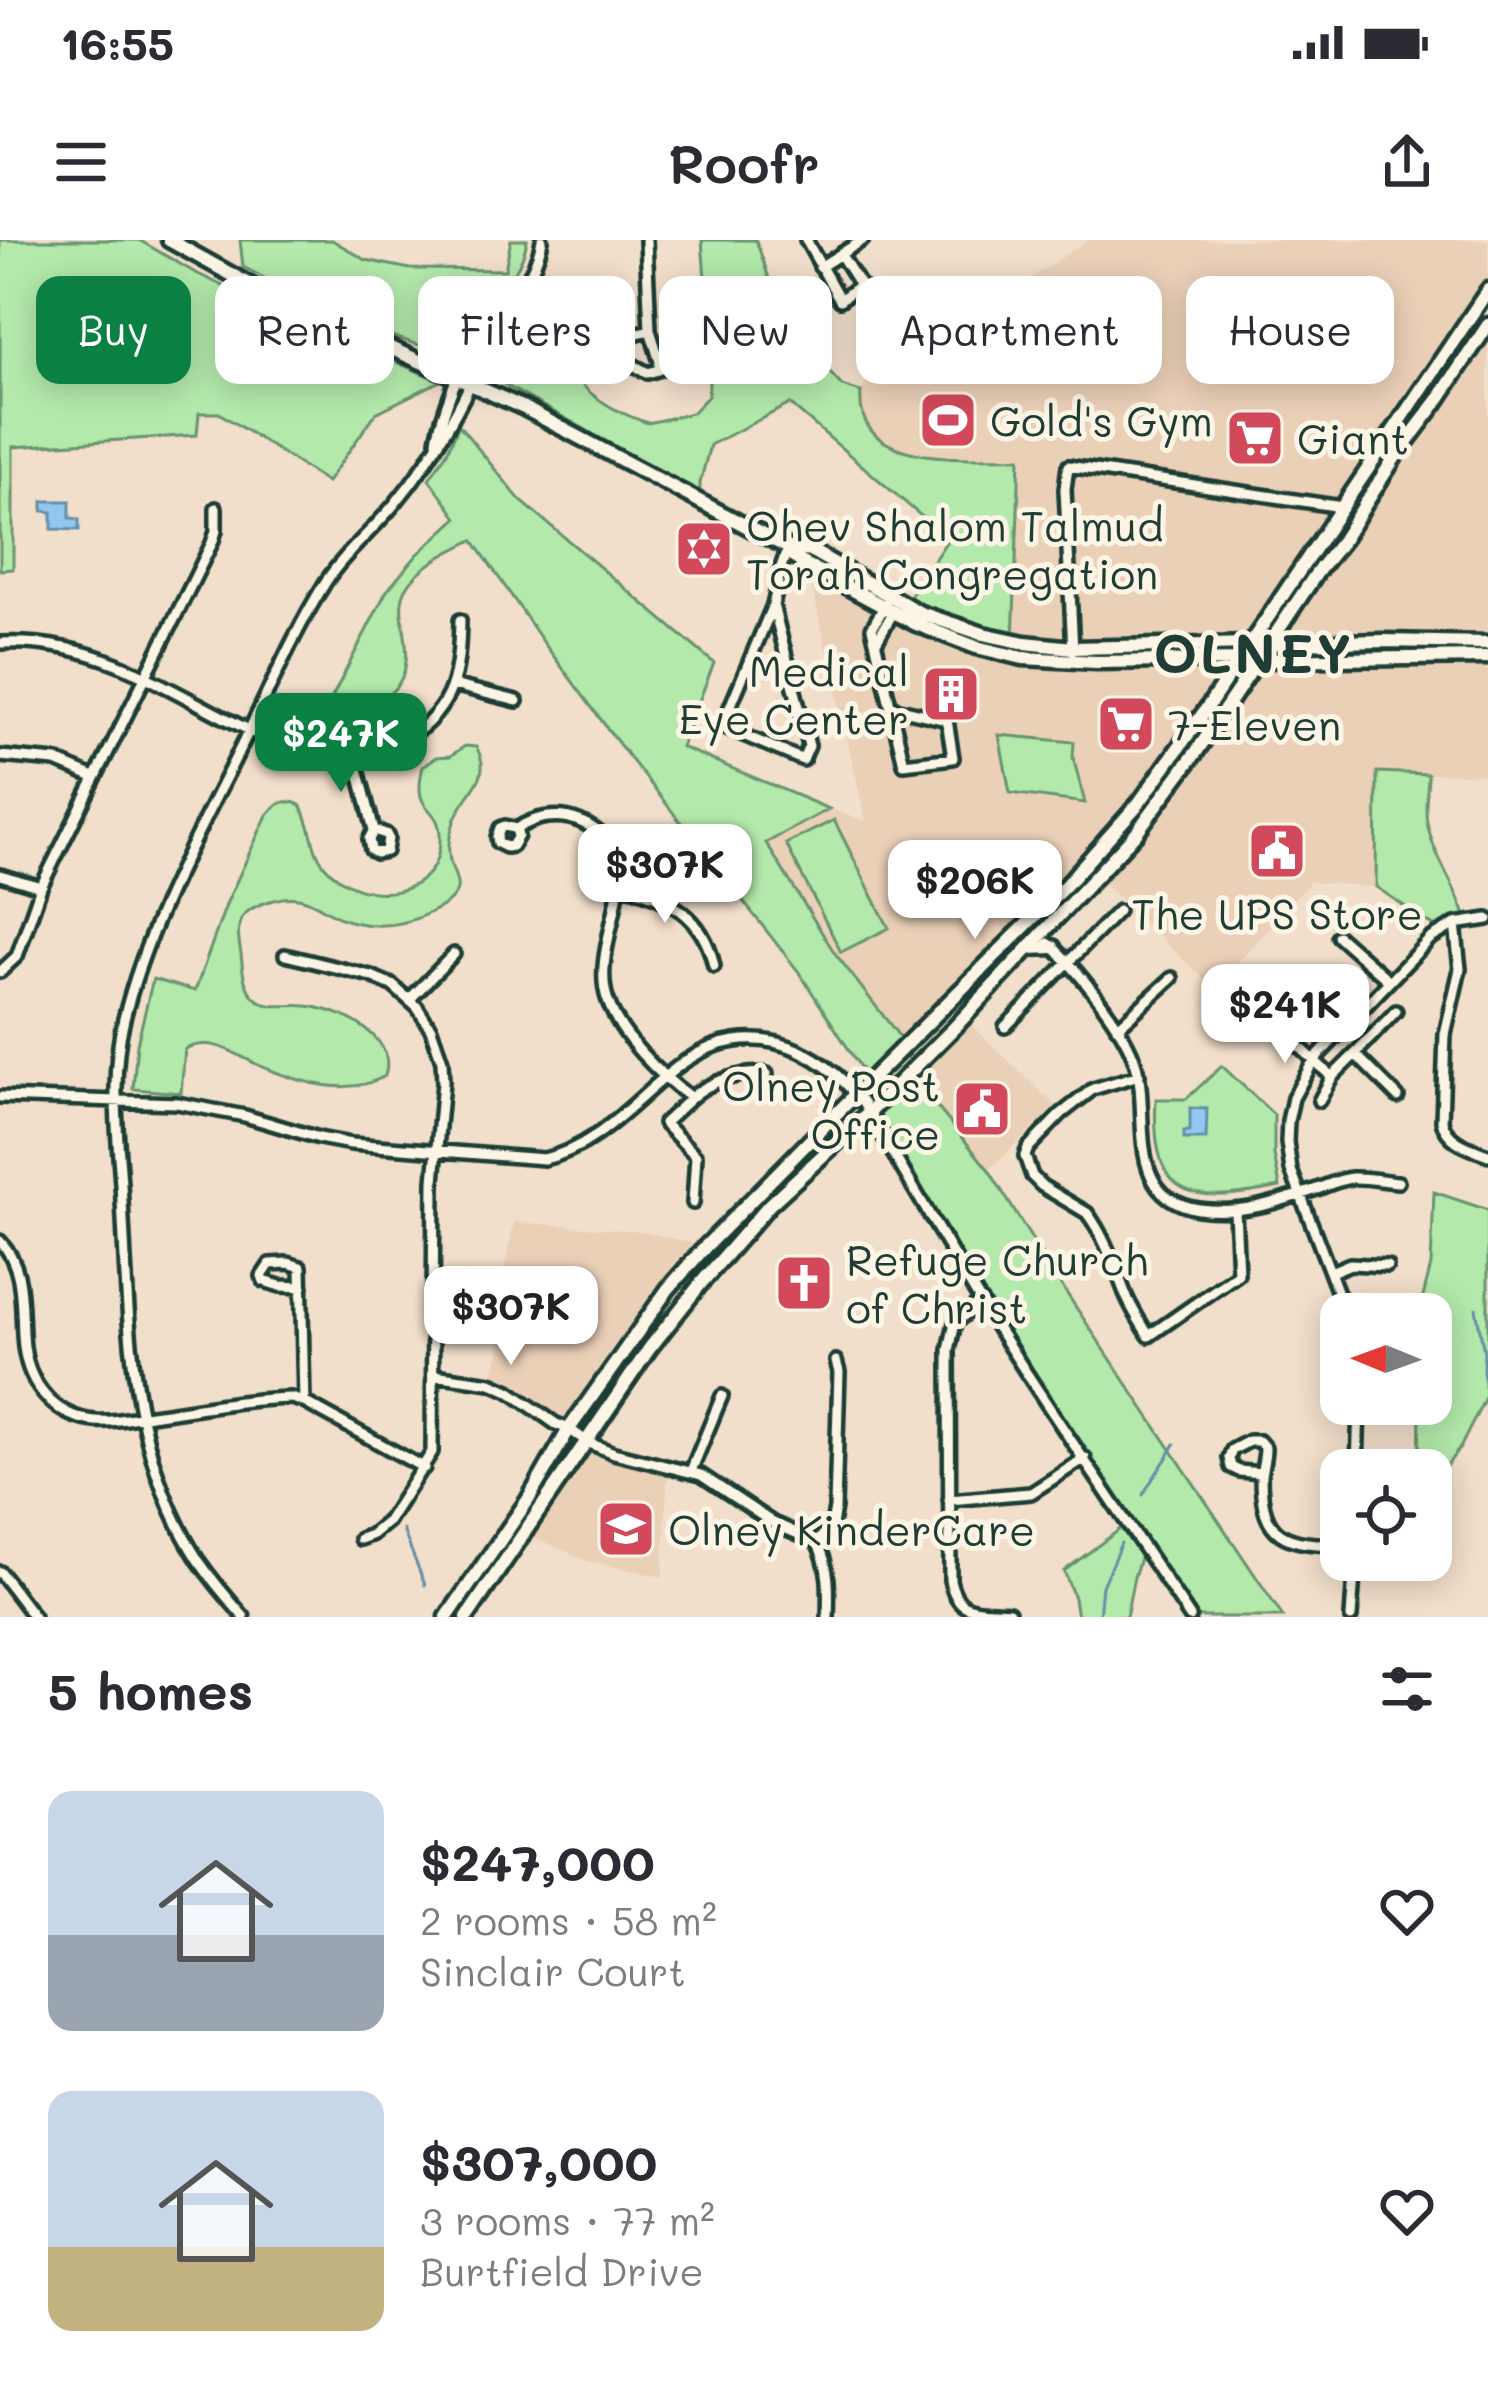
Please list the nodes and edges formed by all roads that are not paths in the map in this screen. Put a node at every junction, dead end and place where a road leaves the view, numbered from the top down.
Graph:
1 (169, 240) edge
2 (542, 240) edge
3 (646, 240) edge
4 (806, 240) edge
5 (842, 240) edge
6 (863, 240) edge
7 (852, 248) junction
8 (841, 255) junction
9 (820, 266) junction
10 (529, 276) edge
11 (1488, 290) edge
12 (1488, 325) edge
13 (650, 330) junction
14 (418, 360) edge
15 (462, 384) edge
16 (472, 384) edge
17 (1342, 507) junction
18 (215, 508) dead end
19 (789, 548) junction
20 (773, 604) junction
21 (891, 605) junction
22 (1294, 606) junction
23 (460, 620) dead end
24 (1270, 642) junction
25 (1309, 642) junction
26 (0, 643) edge
27 (1488, 643) edge
28 (1250, 644) junction
29 (1072, 655) junction
30 (1488, 657) edge
31 (1239, 660) junction
32 (1197, 661) junction
33 (1259, 661) junction
34 (146, 678) junction
35 (454, 685) junction
36 (1213, 698) junction
37 (517, 701) dead end
38 (891, 707) junction
39 (250, 730) junction
40 (0, 756) edge
41 (355, 758) junction
42 (94, 778) junction
43 (516, 829) dead end
44 (374, 830) dead end
45 (0, 875) edge
46 (621, 885) junction
47 (41, 887) junction
48 (1054, 897) junction
49 (1022, 903) dead end
50 (1118, 911) dead end
51 (1488, 919) edge
52 (1455, 924) junction
53 (1043, 932) junction
54 (1337, 936) dead end
55 (1028, 948) junction
56 (454, 954) dead end
57 (1061, 954) junction
58 (285, 955) dead end
59 (714, 966) dead end
60 (0, 972) edge
61 (1285, 976) dead end
62 (1172, 978) dead end
63 (1388, 980) junction
64 (410, 1000) junction
65 (1396, 1011) dead end
66 (1005, 1027) dead end
67 (1117, 1028) junction
68 (1354, 1054) junction
69 (1314, 1060) junction
70 (767, 1075) dead end
71 (1139, 1075) junction
72 (1332, 1077) junction
73 (665, 1079) junction
74 (856, 1094) junction
75 (0, 1097) edge
76 (1398, 1097) dead end
77 (691, 1098) junction
78 (117, 1100) junction
79 (1319, 1101) dead end
80 (869, 1113) junction
81 (437, 1152) junction
82 (1488, 1155) edge
83 (1398, 1182) dead end
84 (1299, 1195) junction
85 (693, 1204) dead end
86 (1234, 1210) junction
87 (0, 1240) edge
88 (1387, 1265) dead end
89 (1330, 1272) junction
90 (302, 1287) dead end
91 (1338, 1293) edge
92 (981, 1301) junction
93 (836, 1360) dead end
94 (434, 1375) junction
95 (722, 1396) dead end
96 (304, 1402) junction
97 (140, 1417) junction
98 (569, 1429) junction
99 (586, 1441) junction
100 (1085, 1458) junction
101 (424, 1468) junction
102 (691, 1472) junction
103 (1261, 1473) dead end
104 (949, 1500) junction
105 (360, 1539) dead end
106 (818, 1542) junction
107 (1320, 1545) edge
108 (0, 1572) edge
109 (1354, 1581) edge
110 (1009, 1612) dead end
111 (34, 1617) edge
112 (244, 1617) edge
113 (447, 1617) edge
114 (467, 1617) edge
115 (828, 1617) edge
116 (1190, 1617) edge
117 (1351, 1617) edge

1 - 14 main road
2 - 10 street
3 - 13 street
4 - 9 street
5 - 7 street
6 - 7 street
7 - 8 street
8 - 9 street
8 - 9 street
11 - 17 main road
12 - 22 main road
13 - 13 street
15 - 39 street
16 - 19 main road
17 - 28 main road
17 - 29 street
18 - 34 street
19 - 20 street
19 - 21 main road
20 - 20 street
21 - 29 main road
21 - 29 main road
21 - 38 street
22 - 24 main road
22 - 25 main road
23 - 35 street
24 - 25 main road
24 - 28 main road
24 - 33 main road
25 - 27 main road
26 - 34 street
28 - 29 main road
28 - 31 main road
29 - 32 main road
30 - 33 main road
31 - 32 main road
31 - 33 main road
31 - 36 main road
32 - 36 main road
33 - 53 main road
34 - 39 street
34 - 42 street
35 - 37 street
35 - 41 street
36 - 48 main road
38 - 38 street
39 - 41 street
39 - 78 street
40 - 42 street
41 - 44 street
42 - 47 street
43 - 46 street
45 - 47 street
46 - 59 street
46 - 73 street
47 - 60 street
48 - 49 main road
48 - 74 main road
50 - 57 street
51 - 52 street
52 - 63 street
52 - 82 street
53 - 55 main road
53 - 57 street
54 - 63 street
55 - 57 main road
55 - 80 main road
56 - 64 street
57 - 66 street
57 - 67 street
58 - 64 street
61 - 69 street
62 - 67 street
63 - 69 street
64 - 81 street
65 - 68 street
67 - 71 street
68 - 72 street
68 - 76 street
69 - 72 street
69 - 84 street
70 - 77 street
71 - 86 street
71 - 86 street
72 - 79 street
73 - 74 street
73 - 77 street
73 - 81 street
74 - 80 street
74 - 98 main road
75 - 78 street
77 - 85 street
78 - 81 street
78 - 97 street
80 - 92 street
80 - 99 main road
81 - 94 street
83 - 84 street
84 - 86 street
84 - 89 street
87 - 97 street
88 - 89 street
89 - 91 street
90 - 96 street
92 - 100 street
92 - 104 street
93 - 106 street
94 - 98 street
94 - 101 street
95 - 102 street
96 - 97 street
96 - 101 street
97 - 112 street
98 - 99 street
98 - 113 main road
99 - 102 street
99 - 114 main road
100 - 104 street
100 - 116 street
101 - 105 street
102 - 106 street
103 - 107 street
104 - 110 street
106 - 115 street
108 - 111 street
109 - 117 street

